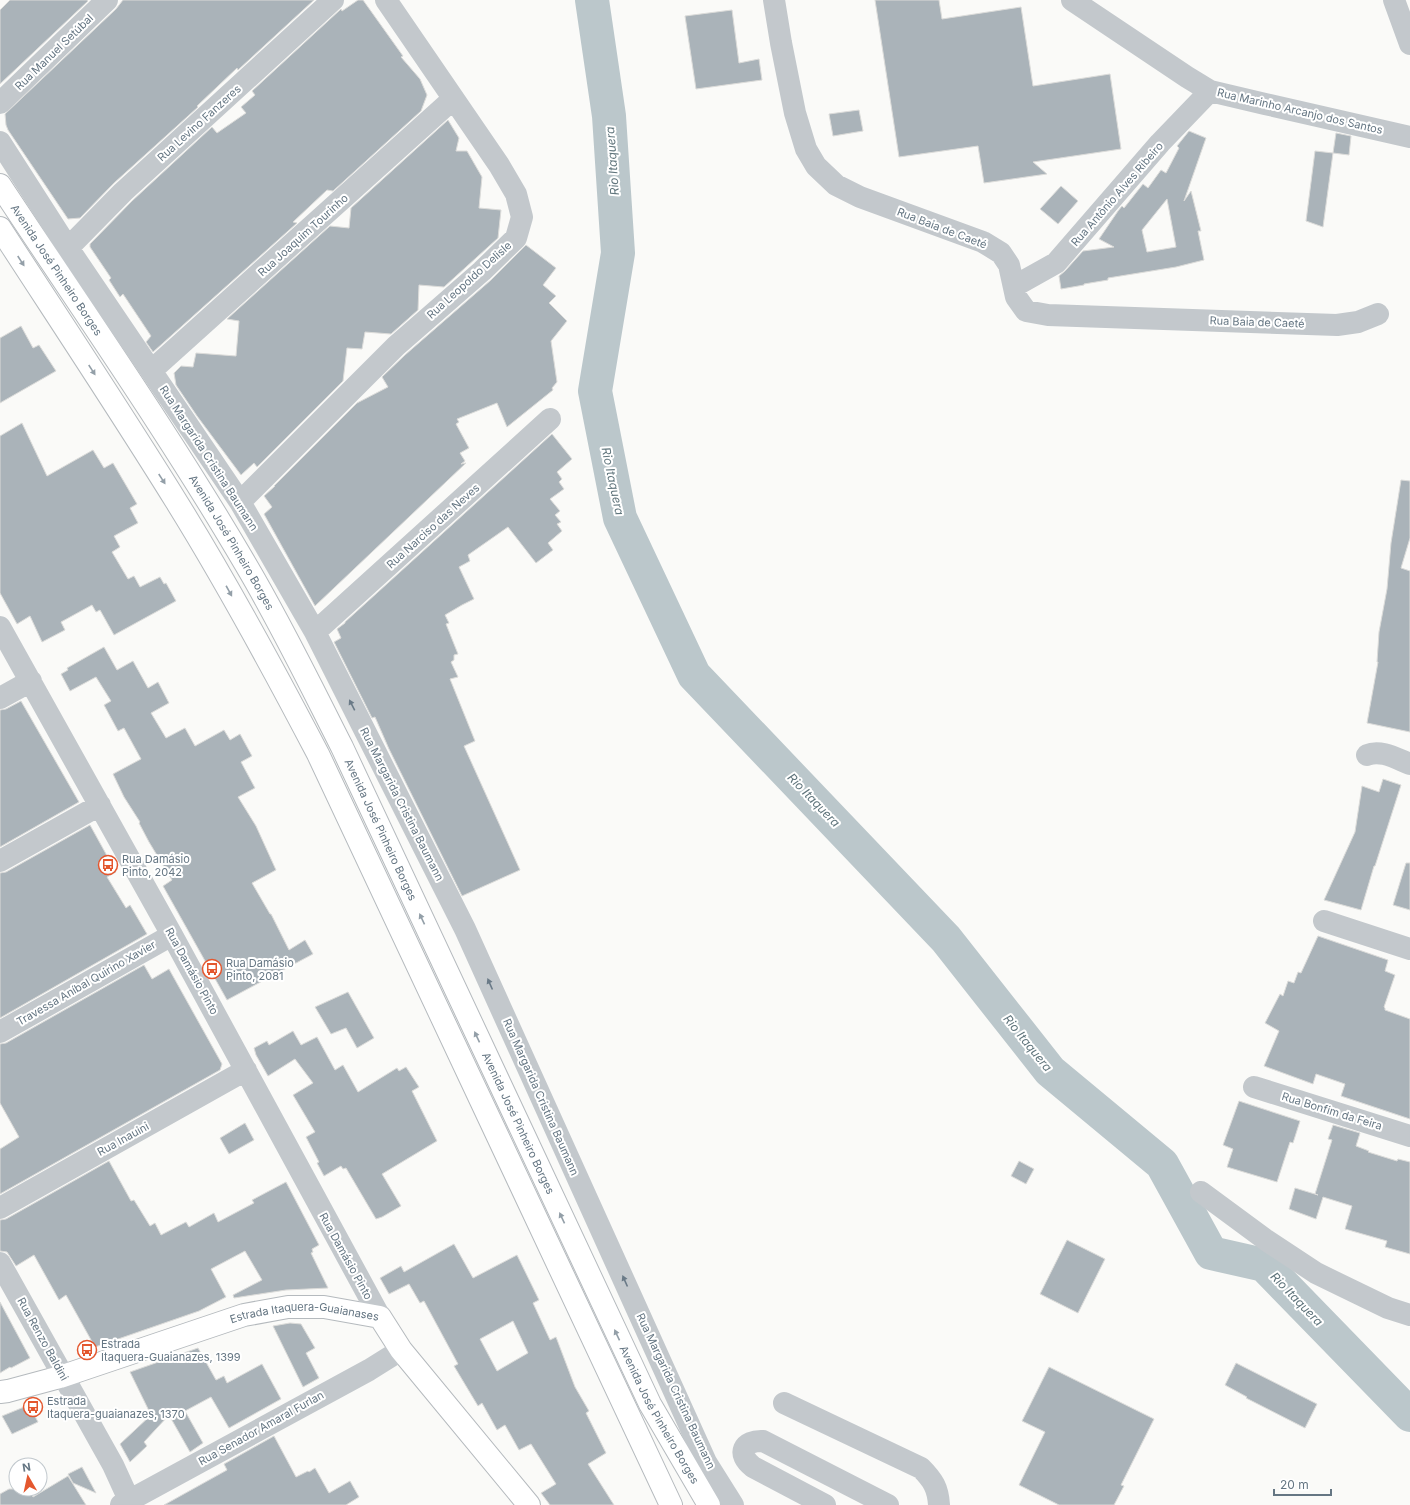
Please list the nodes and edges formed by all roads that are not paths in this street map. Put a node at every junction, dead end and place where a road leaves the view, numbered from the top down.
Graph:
1 (108, 0) edge
2 (333, 0) edge
3 (386, 0) edge
4 (774, 0) edge
5 (1072, 0) edge
6 (1394, 0) edge
7 (1410, 44) edge
8 (1210, 91) junction
9 (453, 99) junction
10 (0, 103) edge
11 (1410, 136) edge
12 (0, 142) edge
13 (0, 184) edge
14 (0, 228) edge
15 (68, 248) junction
16 (1014, 286) junction
17 (1378, 314) dead end
18 (152, 370) junction
19 (550, 419) dead end
20 (240, 502) junction
21 (0, 627) edge
22 (315, 632) junction
23 (31, 681) junction
24 (0, 698) edge
25 (1367, 755) dead end
26 (1410, 764) edge
27 (100, 805) junction
28 (0, 861) edge
29 (1324, 921) dead end
30 (172, 935) junction
31 (1410, 949) edge
32 (0, 1032) edge
33 (246, 1070) junction
34 (1254, 1087) dead end
35 (1410, 1136) edge
36 (1201, 1192) dead end
37 (0, 1208) edge
38 (0, 1263) edge
39 (1410, 1315) edge
40 (380, 1317) junction
41 (401, 1350) junction
42 (64, 1376) junction
43 (0, 1392) edge
44 (784, 1403) dead end
45 (125, 1503) edge
46 (530, 1505) edge
47 (671, 1505) edge
48 (709, 1505) edge
49 (733, 1505) edge
50 (825, 1505) edge
51 (888, 1505) edge
52 (939, 1505) edge

1 - 10 street, Rua Manuel Setúbal
2 - 15 street, Rua Levino Fanzeres
3 - 9 street, Rua Leopoldo Delisle
4 - 16 street, Rua Baia de Caeté
5 - 8 street, Rua Marinho Arcanjo dos Santos
6 - 7 street
8 - 11 street, Rua Marinho Arcanjo dos Santos
8 - 16 street, Rua Antônio Alves Ribeiro
9 - 18 street, Rua Joaquim Tourinho
9 - 20 street, Rua Leopoldo Delisle
12 - 15 street, Rua Margarida Cristina Baumann
48 -> 13 main road, Avenida José Pinheiro Borges
14 -> 47 main road
15 - 18 street, Rua Margarida Cristina Baumann
16 - 17 street, Rua Baia de Caeté
18 - 20 street, Rua Margarida Cristina Baumann
19 - 22 street, Rua Narciso das Neves
20 - 22 street, Rua Margarida Cristina Baumann
21 - 23 street, Rua Damásio Pinto
49 -> 22 street, Rua Margarida Cristina Baumann
23 - 24 street
23 - 27 street, Rua Damásio Pinto
25 - 26 street
27 - 28 street
27 - 30 street, Rua Damásio Pinto
29 - 31 street
30 - 32 street, Travessa Aníbal Quirino Xavier
30 - 33 street, Rua Damásio Pinto
33 - 37 street, Rua Inauini
33 - 40 street, Rua Damásio Pinto
34 - 35 street, Rua Bonfim da Feira
36 - 39 street
38 - 42 street, Rua Renzo Baldini
40 - 41 main road, Estrada Itaquera-Guaianases
40 - 42 main road, Estrada Itaquera-Guaianases
41 - 45 street, Rua Senador Amaral Furlan
41 - 46 main road, Estrada Itaquera-Guaianases
42 - 43 main road, Estrada Itaquera-Guaianases
42 - 45 street, Rua Renzo Baldini
44 - 52 street
50 - 51 street

